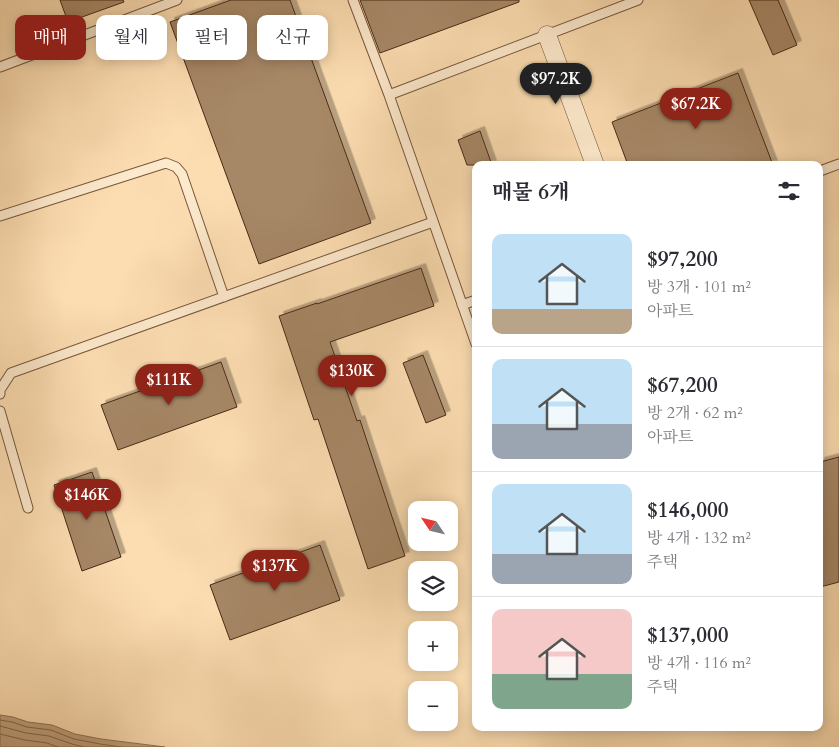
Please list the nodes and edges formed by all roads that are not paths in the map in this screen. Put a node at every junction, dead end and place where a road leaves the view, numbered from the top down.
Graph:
1 (177, 0) edge
2 (353, 0) edge
3 (638, 0) edge
4 (547, 35) junction
5 (0, 68) edge
6 (388, 95) junction
7 (594, 161) edge
8 (839, 164) edge
9 (823, 170) edge
10 (0, 216) edge
11 (434, 222) junction
12 (224, 297) junction
13 (472, 301) edge
14 (462, 305) junction
15 (472, 333) edge
16 (0, 394) edge
17 (0, 411) edge
18 (28, 508) dead end

1 - 5 lane
2 - 6 lane
3 - 4 lane
4 - 6 lane
4 - 7 street
6 - 11 lane
8 - 9 lane
10 - 12 lane
11 - 12 lane
11 - 14 lane
12 - 16 lane
13 - 14 lane
14 - 15 lane
17 - 18 lane

